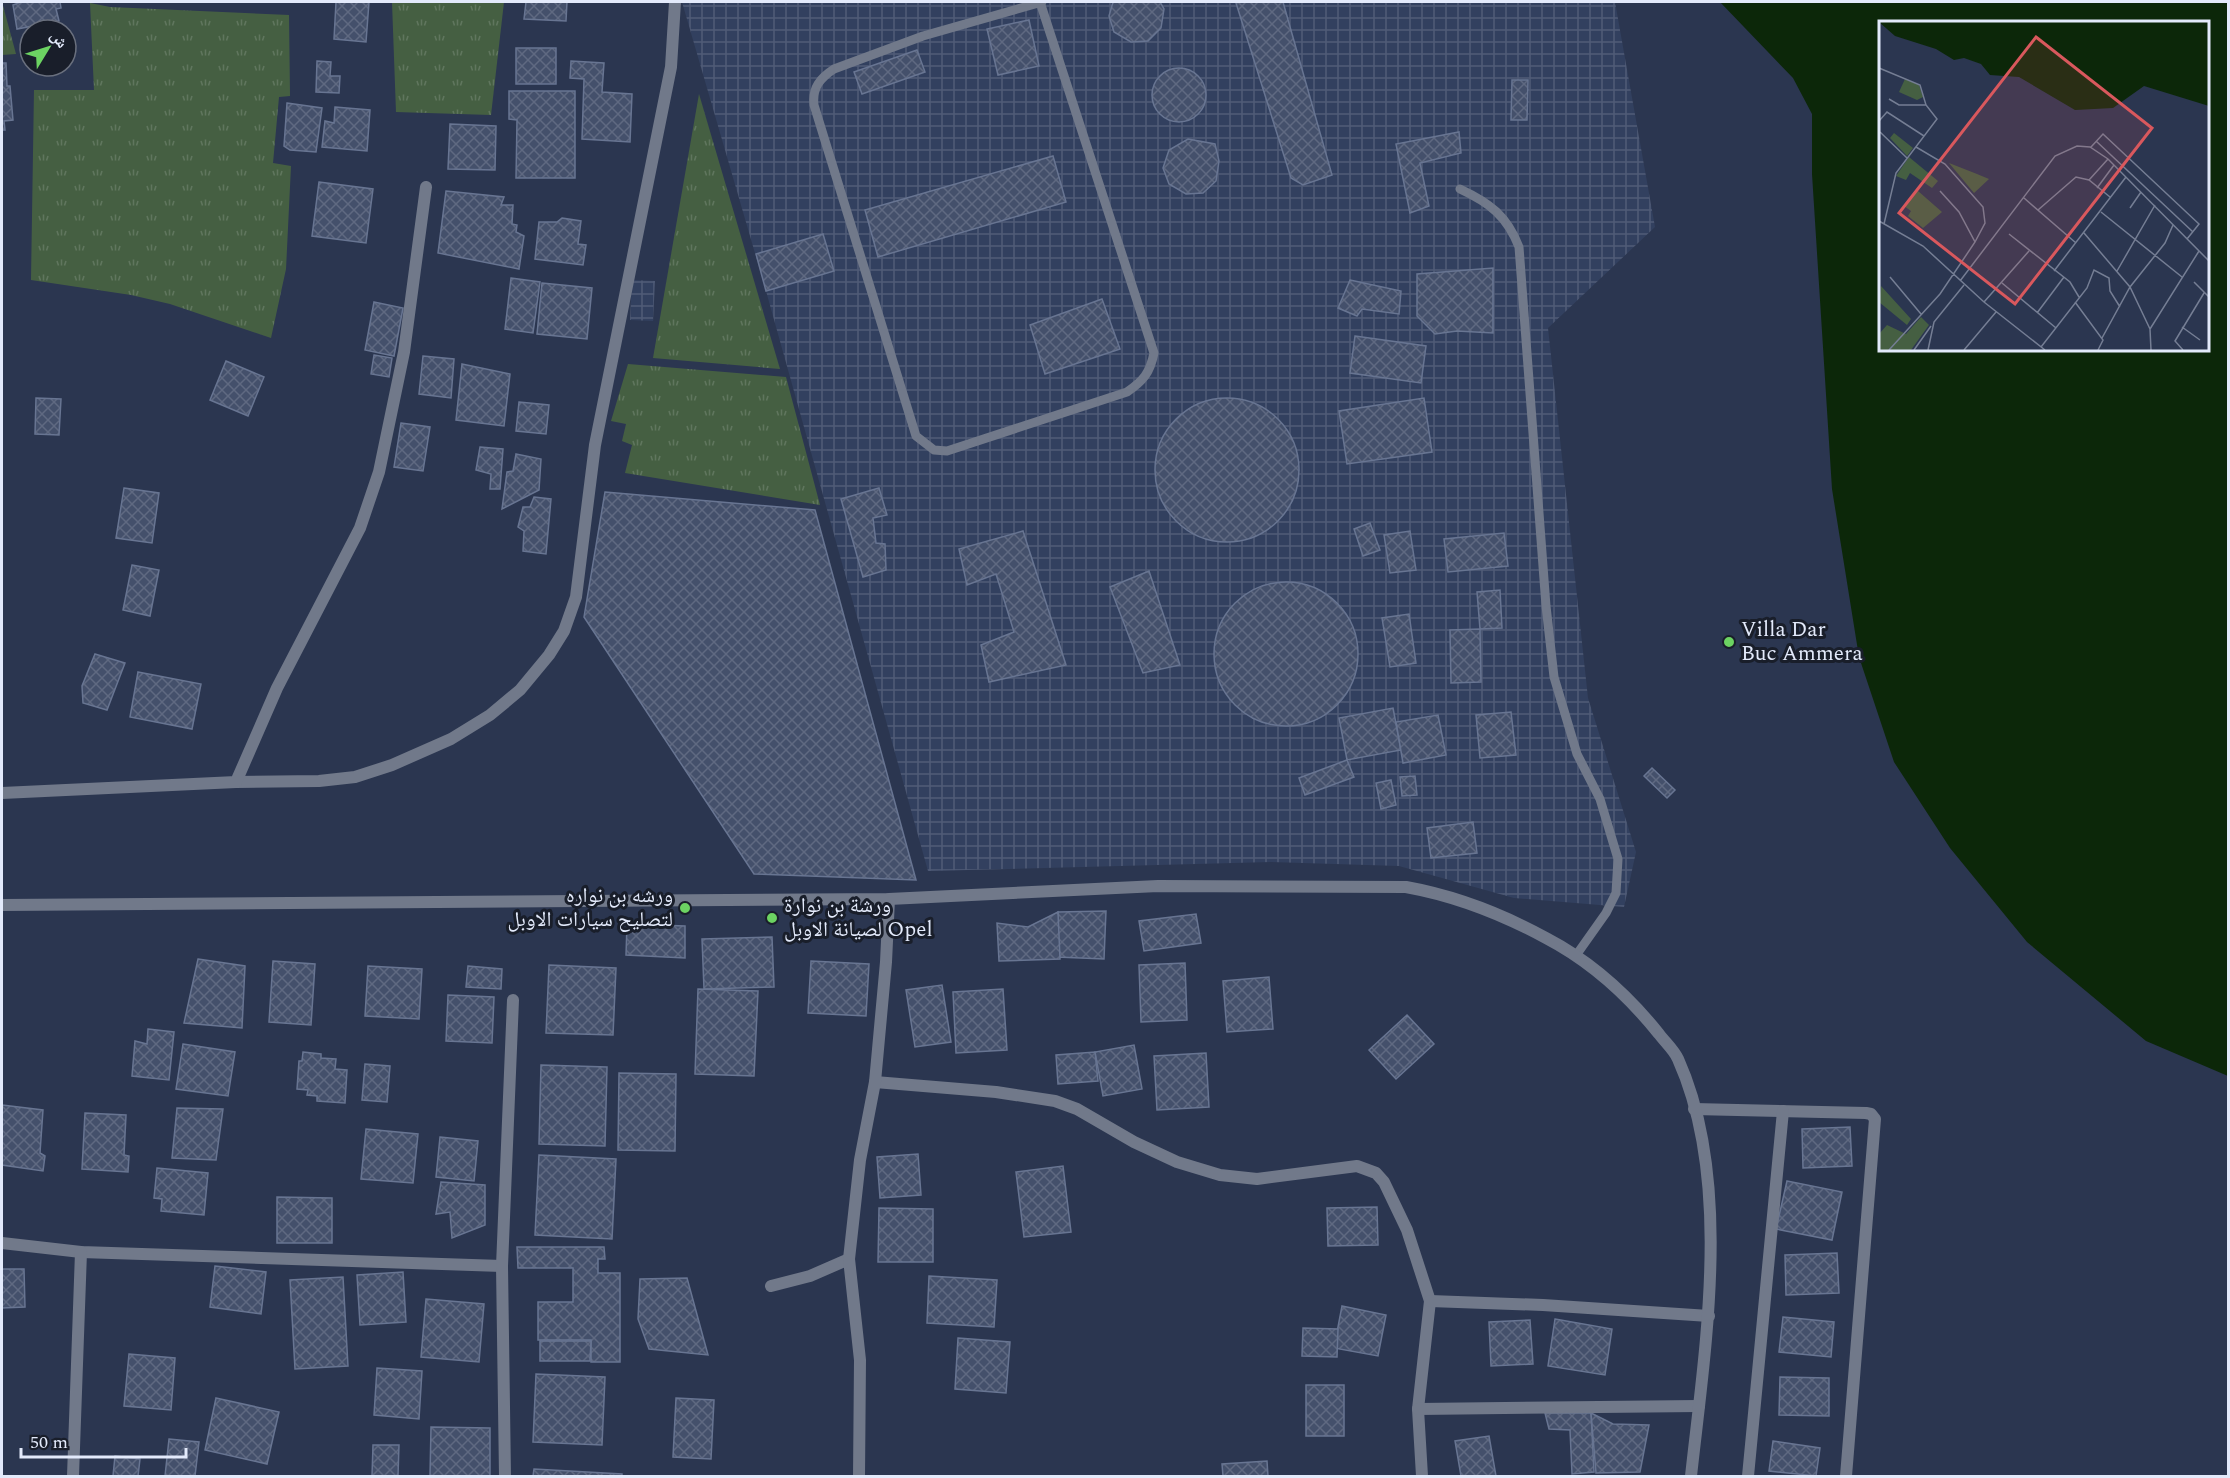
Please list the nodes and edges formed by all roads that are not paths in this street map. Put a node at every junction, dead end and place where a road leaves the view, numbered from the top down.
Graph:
1 (675, 2) edge
2 (1041, 2) edge
3 (426, 187) dead end
4 (1460, 189) dead end
5 (236, 782) junction
6 (2, 793) edge
7 (889, 899) junction
8 (2, 905) edge
9 (1577, 954) junction
10 (513, 1000) dead end
11 (875, 1082) junction
12 (1694, 1109) junction
13 (1783, 1111) junction
14 (2, 1243) edge
15 (81, 1252) junction
16 (849, 1259) junction
17 (502, 1266) junction
18 (771, 1286) dead end
19 (1430, 1301) junction
20 (1709, 1316) junction
21 (1699, 1406) junction
22 (1418, 1409) junction
23 (73, 1476) edge
24 (505, 1476) edge
25 (859, 1476) edge
26 (1422, 1476) edge
27 (1691, 1476) edge
28 (1748, 1476) edge
29 (1846, 1476) edge

1 - 5 street
2 - 2 lane
3 - 5 street
4 - 9 lane
5 - 6 street
7 - 8 street
7 - 9 street
7 - 11 street
9 - 12 street
10 - 17 street
11 - 16 street
11 - 19 street
12 - 13 street
12 - 20 street
13 - 28 street
13 - 29 street
14 - 15 street
15 - 17 street
15 - 23 street
16 - 18 street
16 - 25 street
17 - 24 street
19 - 20 street
19 - 22 street
20 - 21 street
21 - 22 street
21 - 27 street
22 - 26 street

